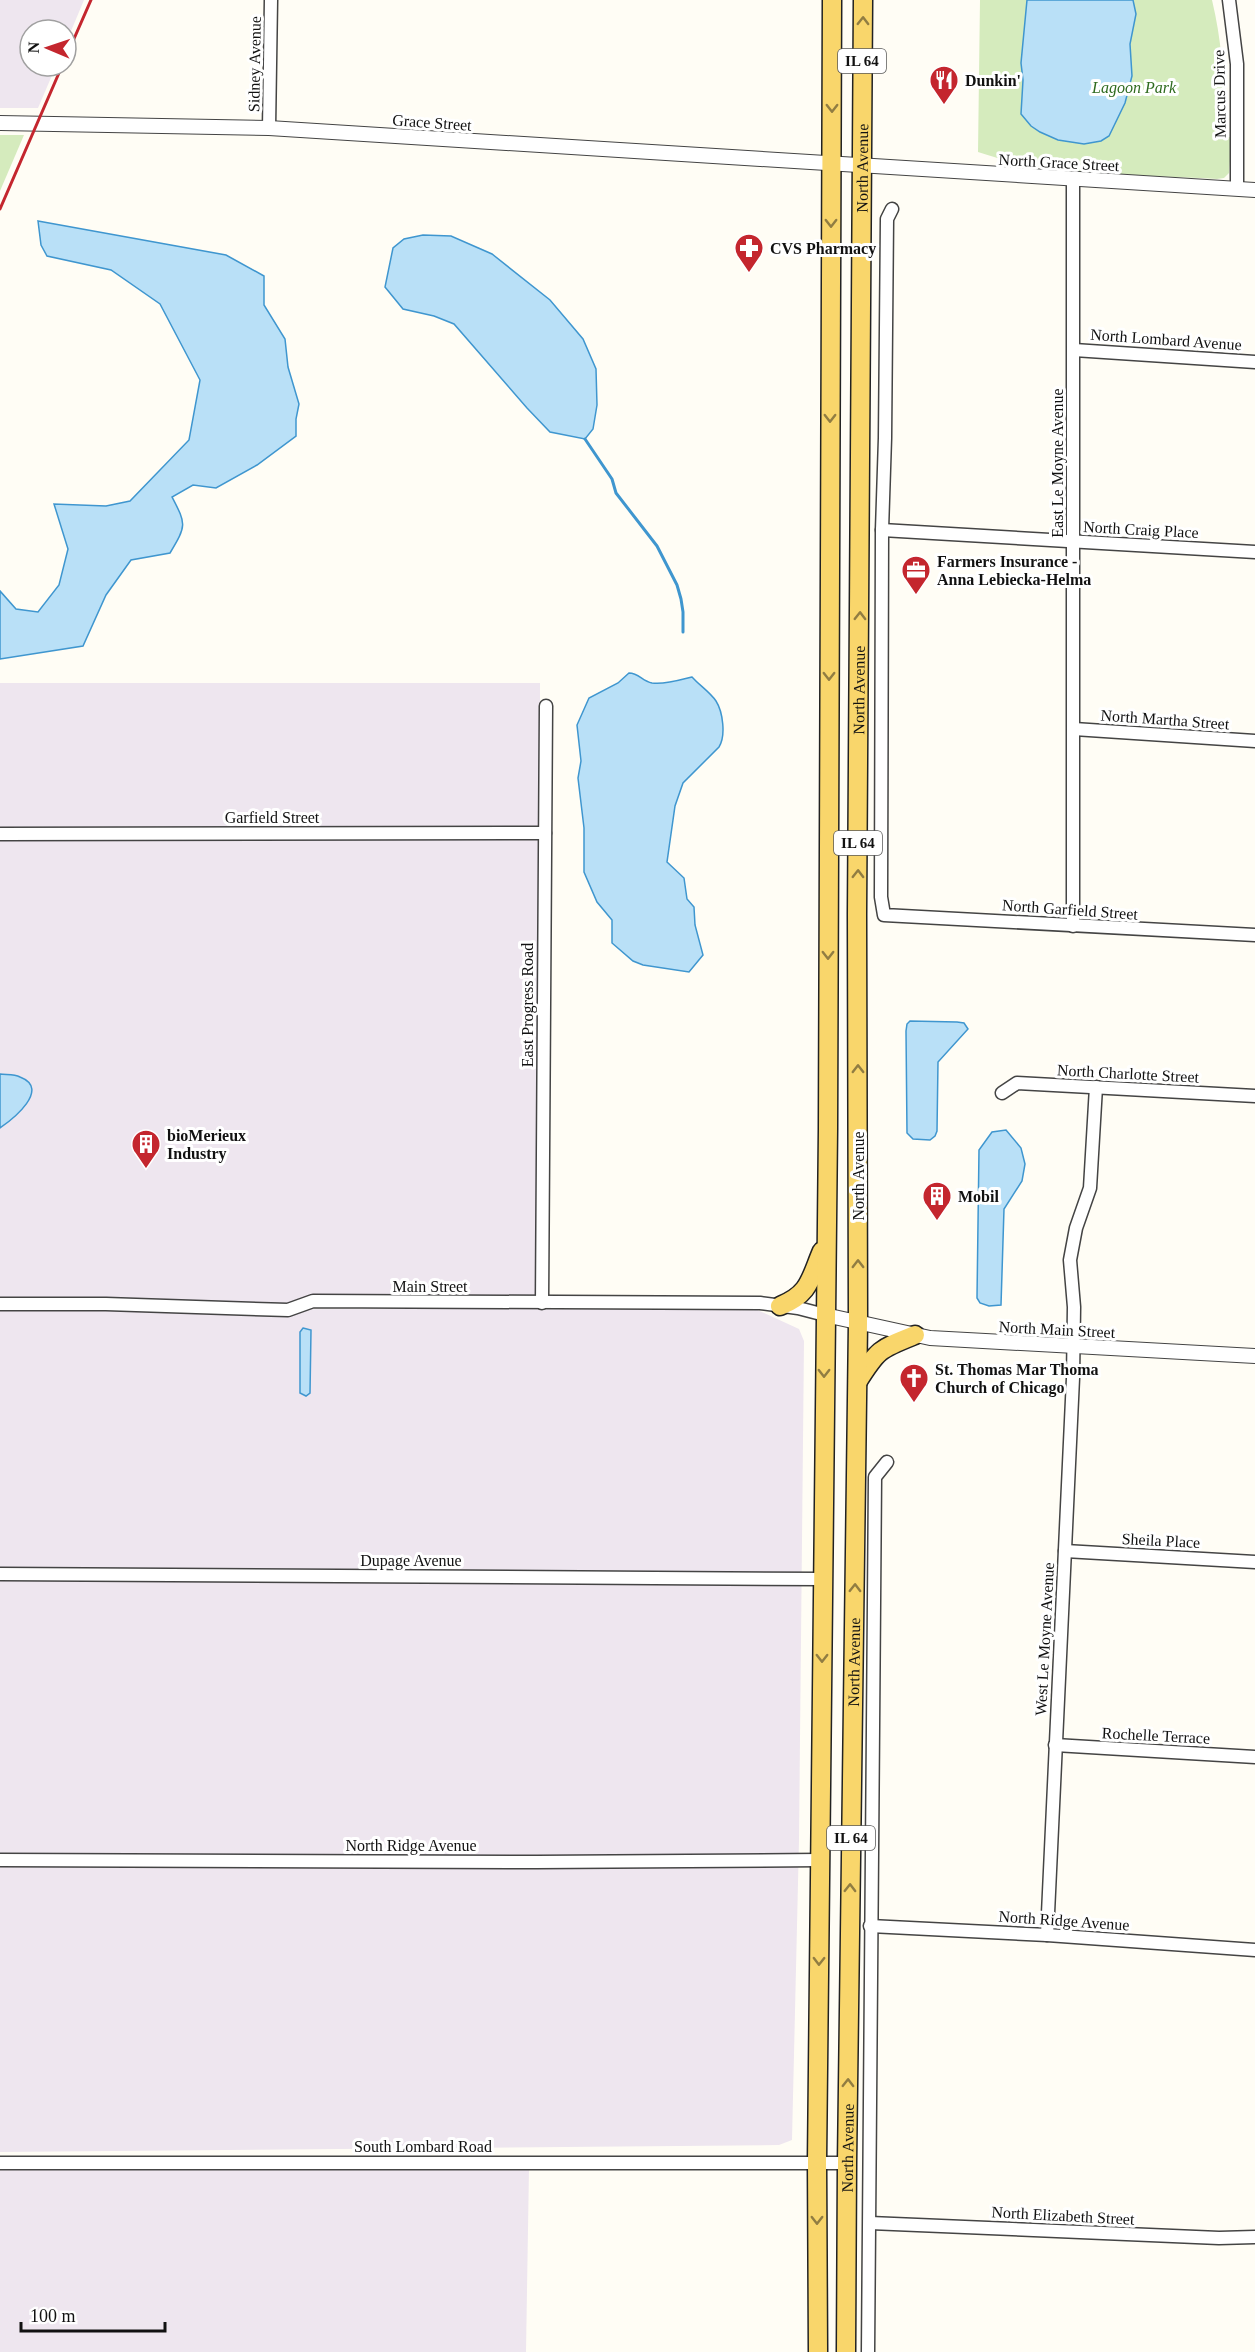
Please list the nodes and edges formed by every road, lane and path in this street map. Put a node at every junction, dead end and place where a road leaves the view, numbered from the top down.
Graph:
1 (271, 0) edge
2 (832, 0) edge
3 (863, 0) edge
4 (1229, 0) edge
5 (0, 123) edge
6 (269, 128) junction
7 (831, 165) junction
8 (861, 166) junction
9 (1072, 180) junction
10 (1237, 188) junction
11 (1255, 190) edge
12 (892, 209) dead end
13 (1074, 350) junction
14 (1255, 362) edge
15 (882, 530) junction
16 (1073, 542) junction
17 (1255, 552) edge
18 (546, 706) dead end
19 (1074, 729) junction
20 (1255, 741) edge
21 (545, 833) junction
22 (0, 834) edge
23 (884, 915) joint
24 (1073, 926) junction
25 (1255, 935) edge
26 (1096, 1087) junction
27 (1002, 1093) dead end
28 (1255, 1096) edge
29 (826, 1241) junction
30 (542, 1303) junction
31 (0, 1304) edge
32 (780, 1306) junction
33 (825, 1315) junction
34 (858, 1323) junction
35 (915, 1335) junction
36 (1074, 1346) junction
37 (1255, 1356) edge
38 (858, 1383) junction
39 (888, 1462) dead end
40 (1065, 1551) junction
41 (1255, 1562) edge
42 (0, 1574) edge
43 (822, 1579) junction
44 (1055, 1745) junction
45 (1255, 1757) edge
46 (0, 1860) edge
47 (821, 1860) junction
48 (870, 1926) junction
49 (1047, 1935) junction
50 (1255, 1950) edge
51 (817, 2162) junction
52 (0, 2163) edge
53 (847, 2163) junction
54 (870, 2223) junction
55 (1255, 2237) edge
56 (818, 2352) edge
57 (846, 2352) edge
58 (868, 2352) edge

1 - 6 street, Sidney Avenue
2 -> 7 main road, North Avenue / IL 64
8 -> 3 main road, North Avenue / IL 64
4 - 10 street, Marcus Drive
5 - 6 street, Grace Street
6 - 7 street, Grace Street
7 - 8 street, Grace Street
7 -> 29 main road, North Avenue / IL 64
8 - 9 street, North Grace Street
34 -> 8 main road, North Avenue / IL 64
9 - 10 street, North Grace Street
9 - 13 street, East Le Moyne Avenue
10 - 11 street, North Grace Street
12 - 15 street, North Avenue
13 - 14 street, North Lombard Avenue
13 - 16 street, East Le Moyne Avenue
15 - 16 street, North Craig Place
15 - 23 street, North Avenue
16 - 17 street, North Craig Place
16 - 19 street, East Le Moyne Avenue
18 - 21 street, East Progress Road
19 - 20 street, North Martha Street
19 - 24 street, East Le Moyne Avenue
21 - 22 street, Garfield Street
21 - 30 street, East Progress Road
23 - 24 street, North Garfield Street
24 - 25 street, North Garfield Street
26 - 27 street, North Charlotte Street
26 - 28 street, North Charlotte Street
26 - 36 street
29 - 32 main road
29 - 33 main road, North Avenue / IL 64
30 - 31 street, Main Street
30 - 32 street, Main Street
32 - 33 street, Main Street
33 - 34 street, Main Street
33 -> 43 main road, North Avenue / IL 64
34 - 35 street, North Main Street
34 - 38 main road, North Avenue / IL 64
35 - 36 street, North Main Street
35 - 38 main road
36 - 37 street, North Main Street
36 - 40 street, West Le Moyne Avenue
53 -> 38 main road, North Avenue / IL 64
39 - 48 street, North Avenue
40 - 41 street, Sheila Place
40 - 44 street, West Le Moyne Avenue
42 - 43 street, Dupage Avenue
43 -> 47 main road, North Avenue / IL 64
44 - 45 street, Rochelle Terrace
44 - 49 street, West Le Moyne Avenue
46 - 47 street, North Ridge Avenue
47 -> 51 main road, North Avenue / IL 64
48 - 49 street, North Ridge Avenue
48 - 54 street, North Avenue
49 - 50 street, North Ridge Avenue
51 - 52 street, South Lombard Road
51 - 53 street, South Lombard Road
51 -> 56 main road, North Avenue / IL 64
53 - 57 main road, North Avenue / IL 64
54 - 55 street, North Elizabeth Street
54 - 58 street, North Avenue

